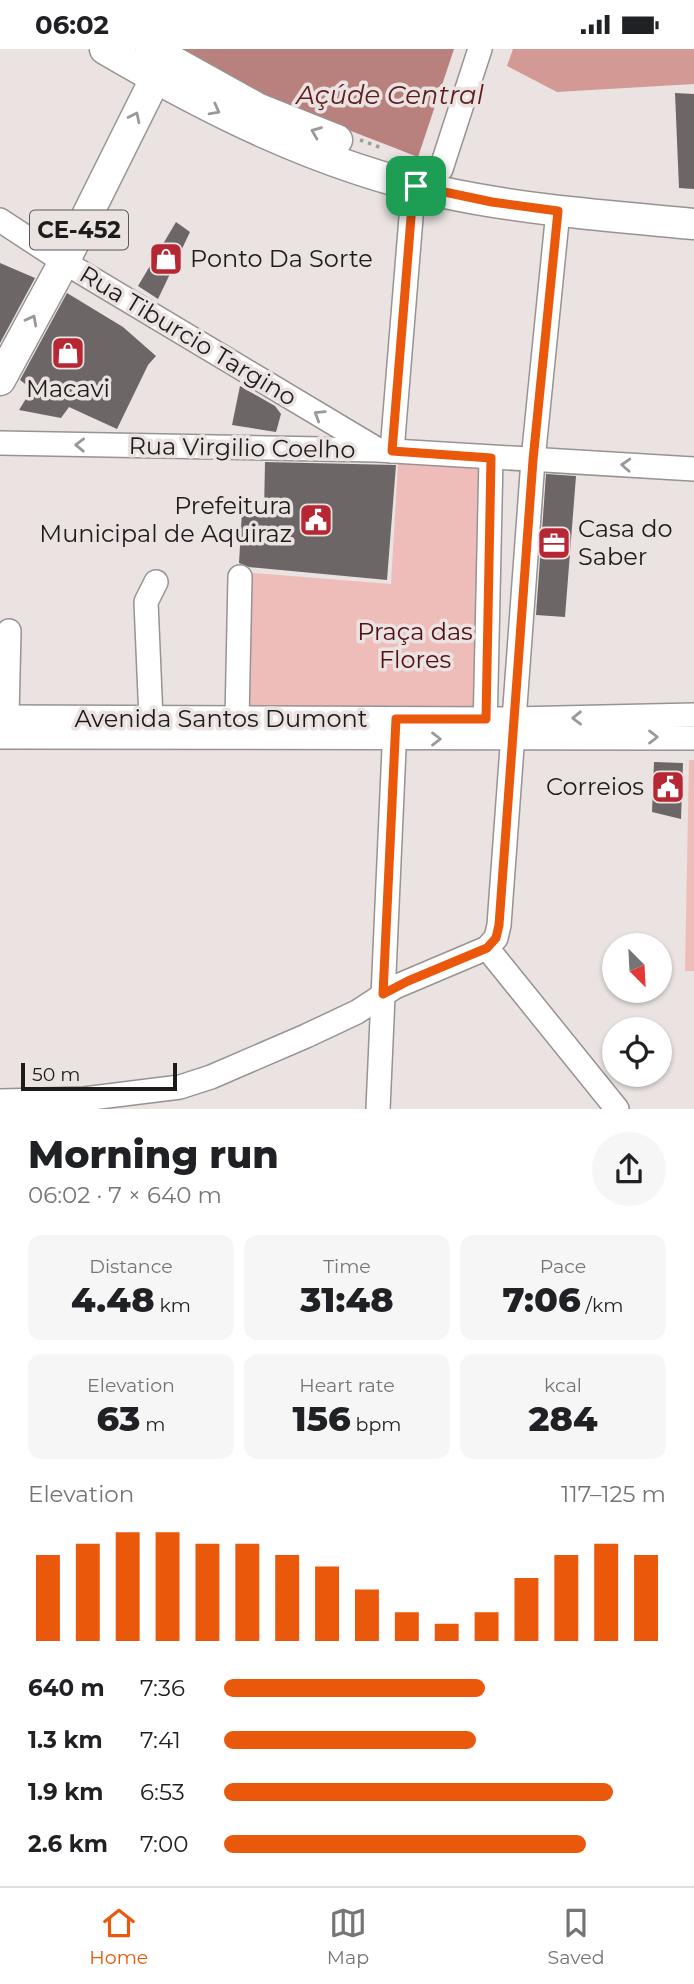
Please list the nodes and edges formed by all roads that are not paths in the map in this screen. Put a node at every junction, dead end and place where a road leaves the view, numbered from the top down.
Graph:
1 (105, 49) edge
2 (480, 49) edge
3 (157, 62) edge
4 (427, 179) junction
5 (694, 203) edge
6 (558, 211) junction
7 (0, 220) edge
8 (694, 224) edge
9 (64, 262) junction
10 (0, 380) edge
11 (0, 443) edge
12 (385, 450) junction
13 (491, 458) junction
14 (533, 460) junction
15 (694, 469) edge
16 (240, 577) dead end
17 (156, 582) dead end
18 (9, 631) dead end
19 (694, 715) edge
20 (151, 719) junction
21 (237, 719) junction
22 (2, 724) edge
23 (612, 727) junction
24 (395, 729) junction
25 (485, 729) junction
26 (513, 729) junction
27 (694, 738) edge
28 (487, 948) junction
29 (383, 994) junction
30 (0, 1101) edge
31 (378, 1109) edge
32 (617, 1109) edge

1 - 3 main road
2 - 4 street
3 - 4 main road
9 -> 3 main road, CE-452
4 - 5 main road
4 - 6 main road
4 - 12 street
6 - 8 main road
6 - 14 street
7 - 9 street, Rua Tiburcio Targino
10 -> 9 main road, CE-452
12 -> 9 street, Rua Tiburcio Targino
12 -> 11 street, Rua Virgilio Coelho
12 - 13 street, Rua Virgilio Coelho
13 - 14 street, Rua Virgilio Coelho
13 - 25 street
15 -> 14 street, Rua Virgilio Coelho
14 - 26 street
16 - 21 street
17 - 20 street
18 - 22 street
19 - 23 street, Avenida Santos Dumont
20 - 21 street, Avenida Santos Dumont
20 - 22 street, Avenida Santos Dumont
21 - 24 street, Avenida Santos Dumont
22 - 24 street, Avenida Santos Dumont
23 - 26 street, Avenida Santos Dumont
23 -> 27 street, Avenida Santos Dumont
24 - 25 street, Avenida Santos Dumont
24 - 29 street
25 - 26 street, Avenida Santos Dumont
26 - 28 street
28 - 29 street
28 - 32 street
29 - 30 street
29 - 31 street

